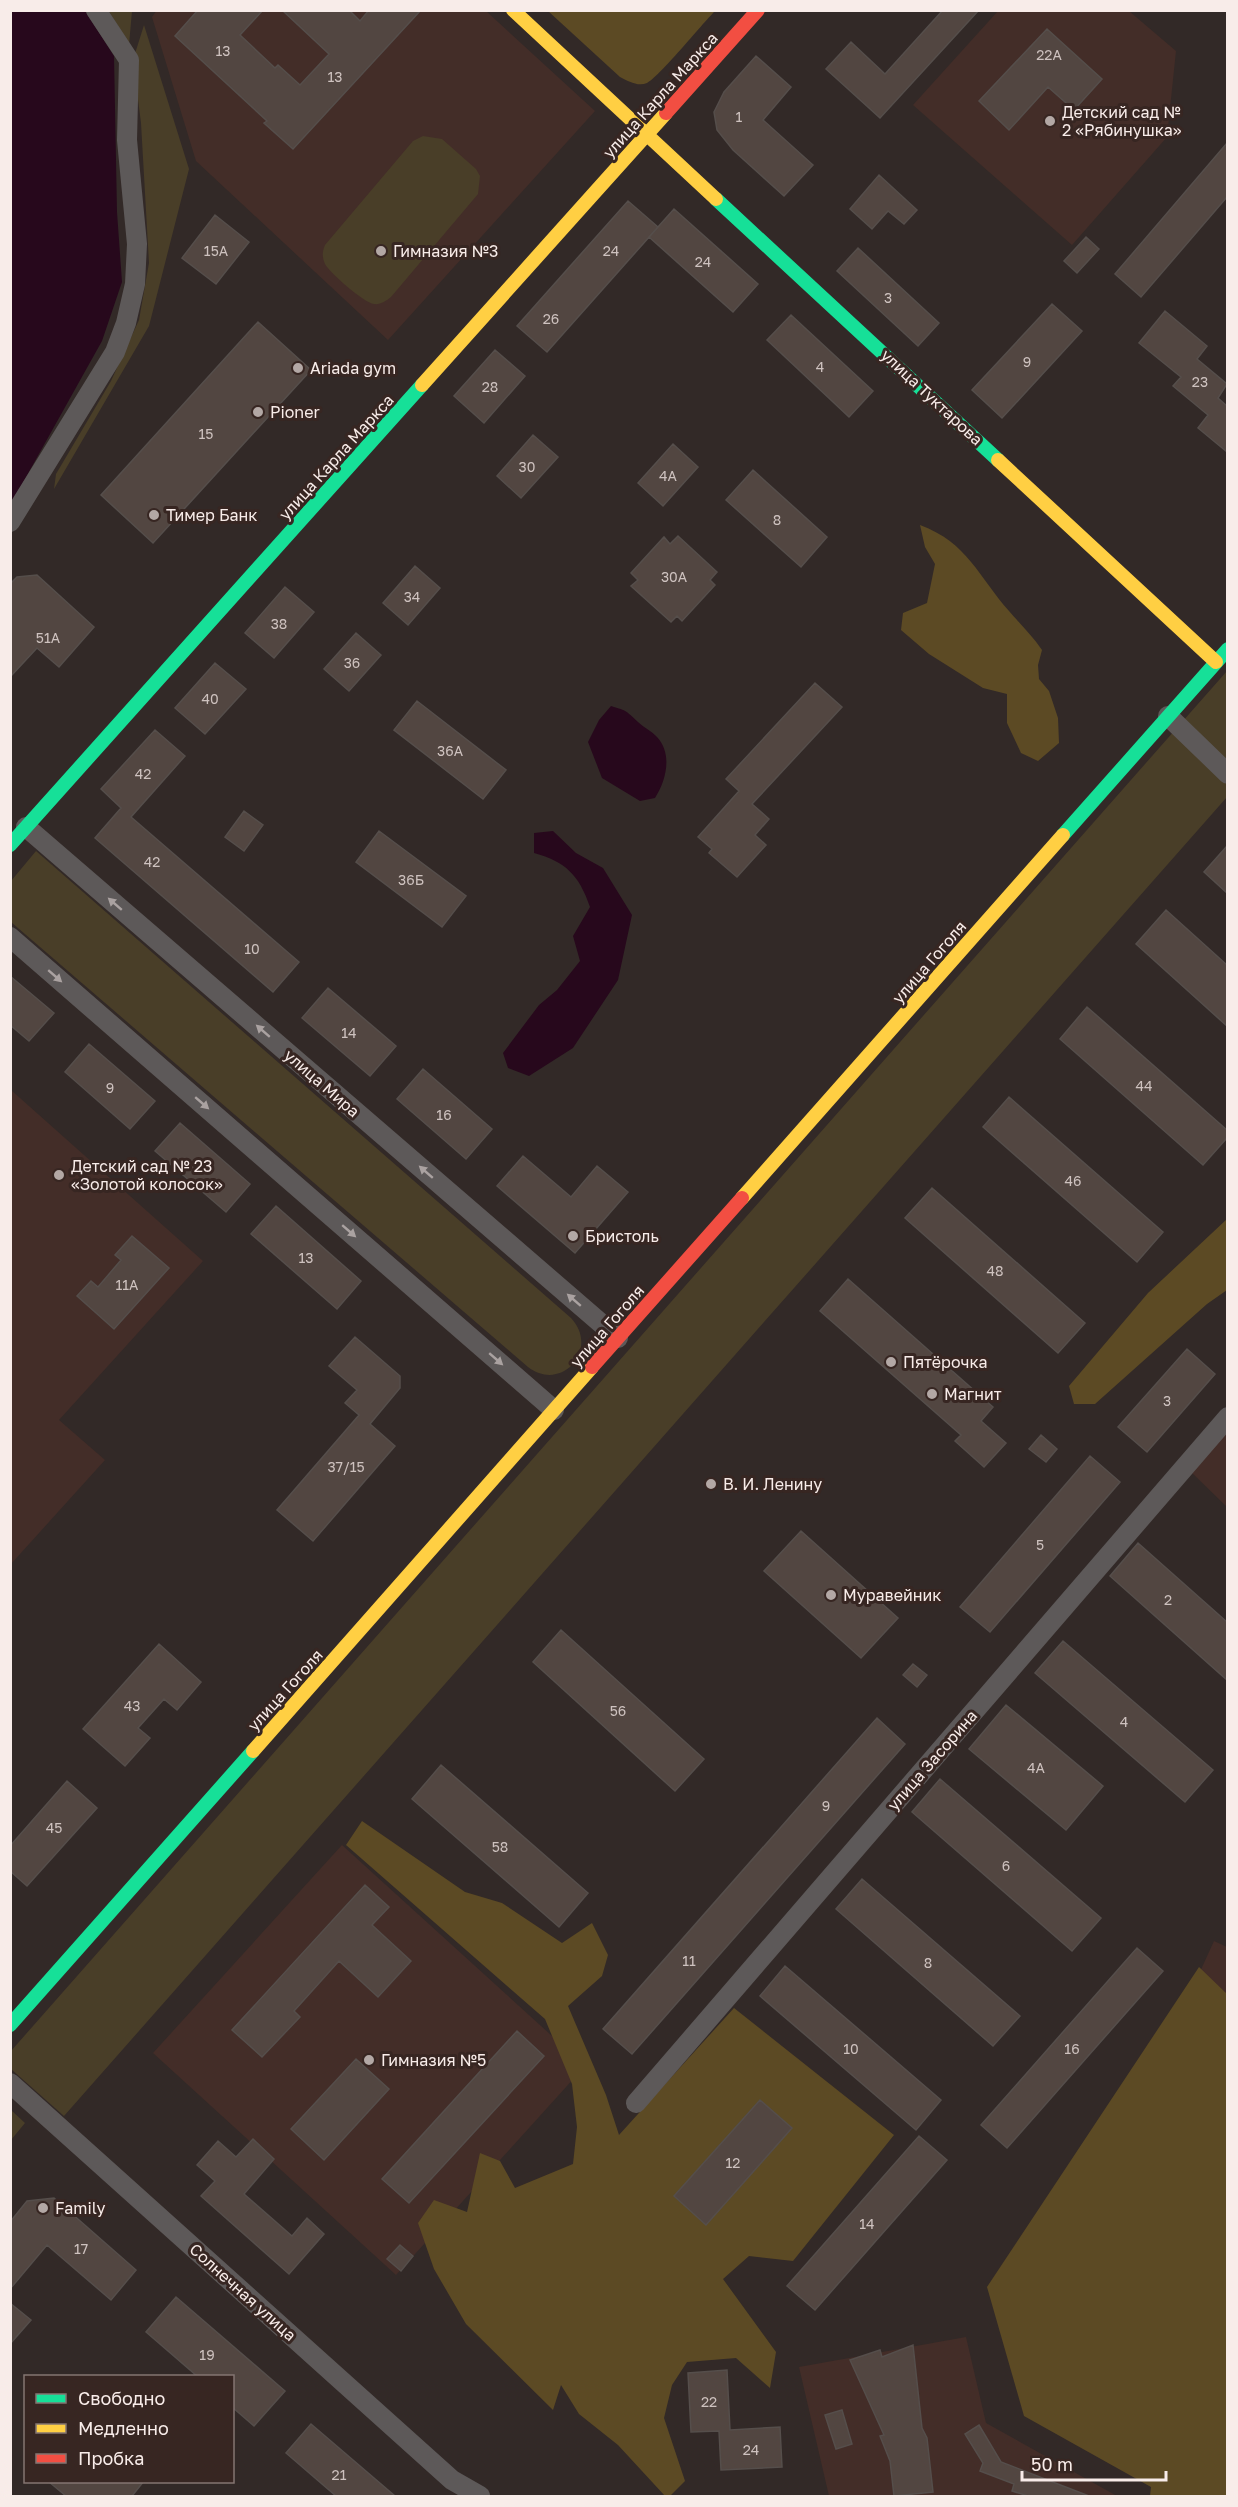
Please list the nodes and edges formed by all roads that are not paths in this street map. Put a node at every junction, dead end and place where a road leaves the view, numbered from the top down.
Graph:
1 (96, 10) edge
2 (513, 10) edge
3 (758, 10) edge
4 (647, 134) junction
5 (10, 522) edge
6 (1227, 649) edge
7 (1216, 662) junction
8 (1168, 716) junction
9 (1227, 774) edge
10 (26, 827) junction
11 (10, 845) edge
12 (10, 937) edge
13 (618, 1338) junction
14 (554, 1410) junction
15 (1227, 1417) edge
16 (10, 2025) edge
17 (10, 2083) edge
18 (636, 2103) dead end
19 (480, 2496) edge

1 - 5 street
2 - 4 street, улица Туктарова
3 - 4 street, улица Карла Маркса
4 - 7 street, улица Туктарова
4 - 10 street, улица Карла Маркса
6 - 7 street, улица Гоголя
7 - 8 street, улица Гоголя
8 - 9 street
8 - 13 street, улица Гоголя
10 - 11 street, улица Карла Маркса
13 -> 10 street, улица Мира
12 -> 14 street
13 - 14 street, улица Гоголя
14 - 16 street, улица Гоголя
15 - 18 street, улица Засорина
17 - 19 street, Солнечная улица

